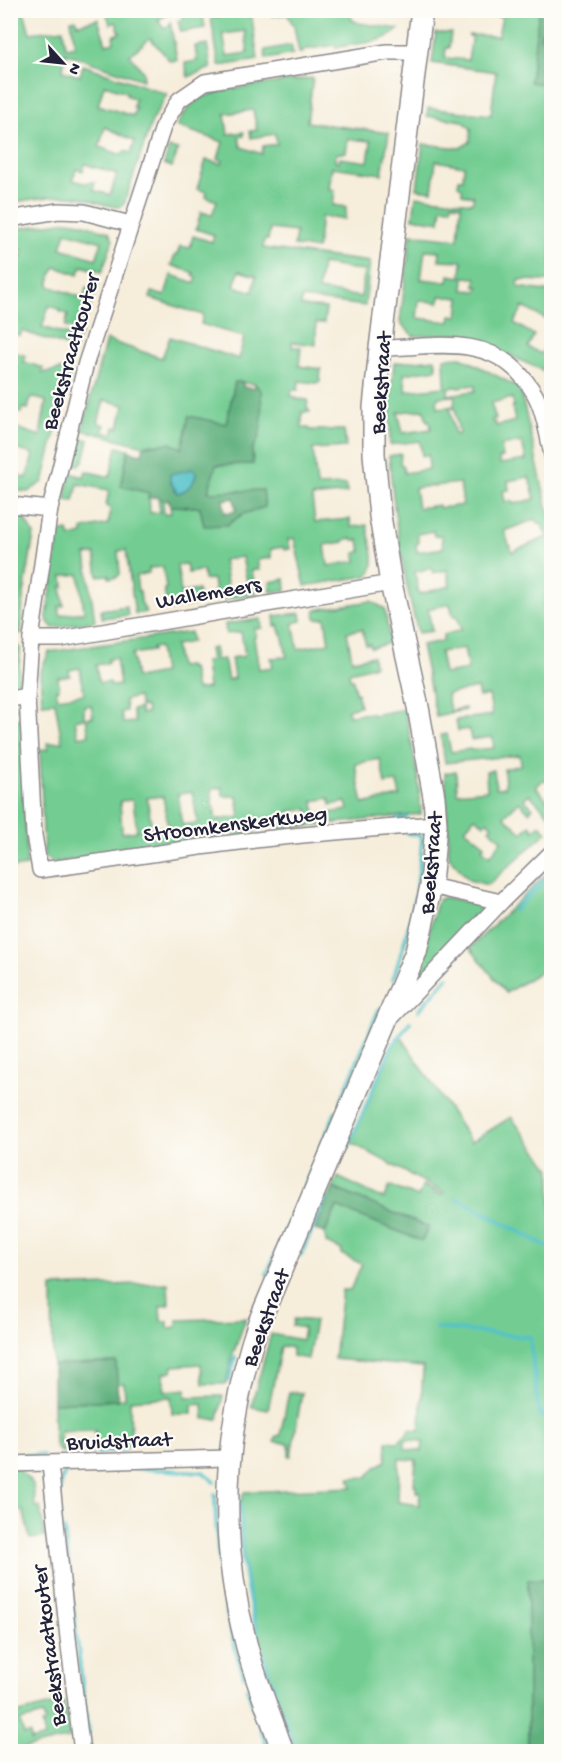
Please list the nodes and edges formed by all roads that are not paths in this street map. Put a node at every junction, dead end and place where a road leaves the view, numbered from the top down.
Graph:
1 (422, 10) edge
2 (418, 52) junction
3 (10, 219) edge
4 (130, 224) junction
5 (380, 348) junction
6 (552, 455) edge
7 (10, 505) edge
8 (50, 509) junction
9 (391, 583) junction
10 (31, 639) junction
11 (27, 696) junction
12 (10, 699) edge
13 (436, 824) junction
14 (552, 852) edge
15 (40, 870) joint
16 (431, 886) junction
17 (501, 902) junction
18 (385, 1025) junction
19 (228, 1458) junction
20 (10, 1464) edge
21 (50, 1464) junction
22 (82, 1752) edge
23 (283, 1752) edge

1 - 2 street, Beekstraat
2 - 4 street, Beekstraatkouter
2 - 5 street, Beekstraat
3 - 4 street
4 - 8 street, Beekstraatkouter
5 - 6 street
5 - 9 street, Beekstraat
7 - 8 street
8 - 10 street, Beekstraatkouter
9 - 10 street, Wallemeers
9 - 13 street, Beekstraat
10 - 11 street, Beekstraatkouter
11 - 12 street
11 - 15 street, Beekstraatkouter
13 - 15 street, Stroomkenskerkweg
13 - 16 street, Beekstraat
14 - 17 street
16 - 17 street
16 - 18 street, Beekstraat
17 - 18 street
18 - 19 street, Beekstraat
19 - 21 street, Bruidstraat
19 - 23 street, Beekstraat
20 - 21 street, Bruidstraat
21 - 22 street, Beekstraatkouter

